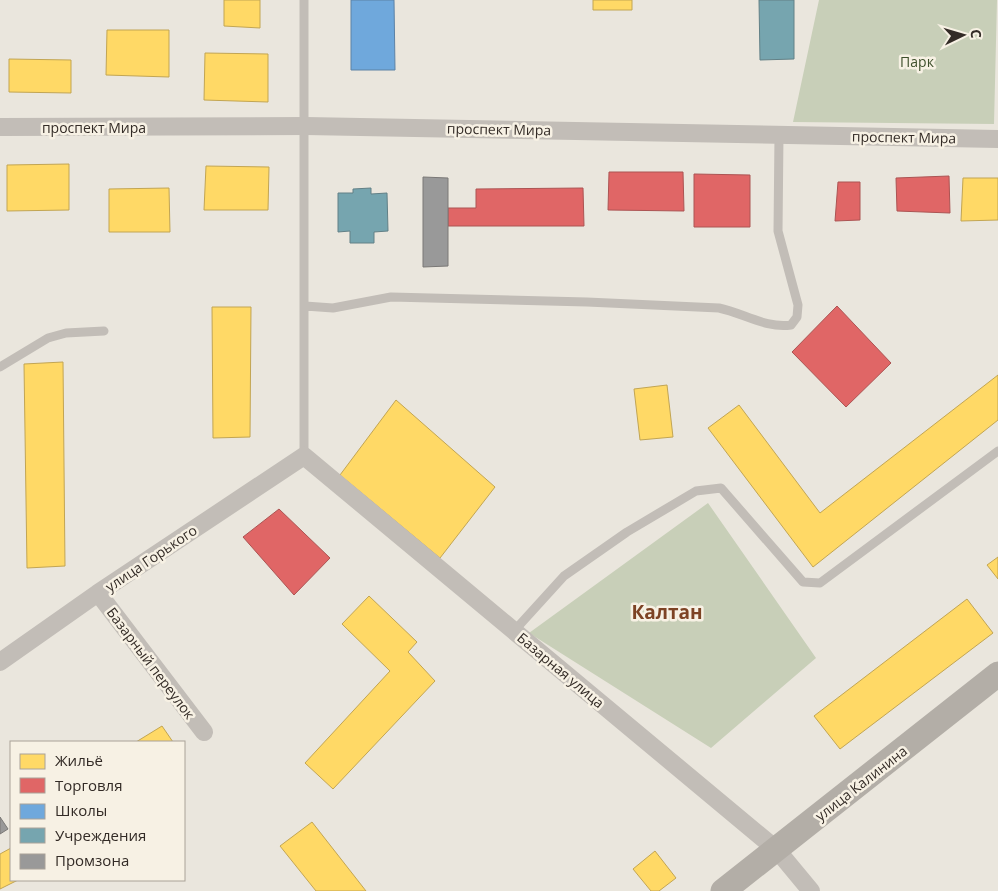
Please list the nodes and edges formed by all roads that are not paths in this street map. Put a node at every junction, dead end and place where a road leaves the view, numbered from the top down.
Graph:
1 (304, 0) edge
2 (306, 126) junction
3 (0, 127) edge
4 (779, 135) junction
5 (998, 139) edge
6 (305, 306) junction
7 (104, 331) dead end
8 (0, 367) edge
9 (998, 452) edge
10 (304, 456) junction
11 (98, 593) junction
12 (514, 631) junction
13 (0, 662) edge
14 (998, 674) edge
15 (204, 732) dead end
16 (777, 850) junction
17 (723, 891) edge
18 (812, 891) edge

1 - 2 lane
2 - 3 street, проспект Мира
2 - 4 street, проспект Мира
2 - 6 lane
4 - 5 street, проспект Мира
4 - 6 lane
6 - 10 lane
7 - 8 lane
9 - 12 lane
10 - 11 street, улица Горького
10 - 12 street, Базарная улица
11 - 13 street, улица Горького
11 - 15 street, Базарный переулок
12 - 16 street, Базарная улица
14 - 16 street, улица Калинина
16 - 17 street, улица Калинина
16 - 18 street, Базарная улица

